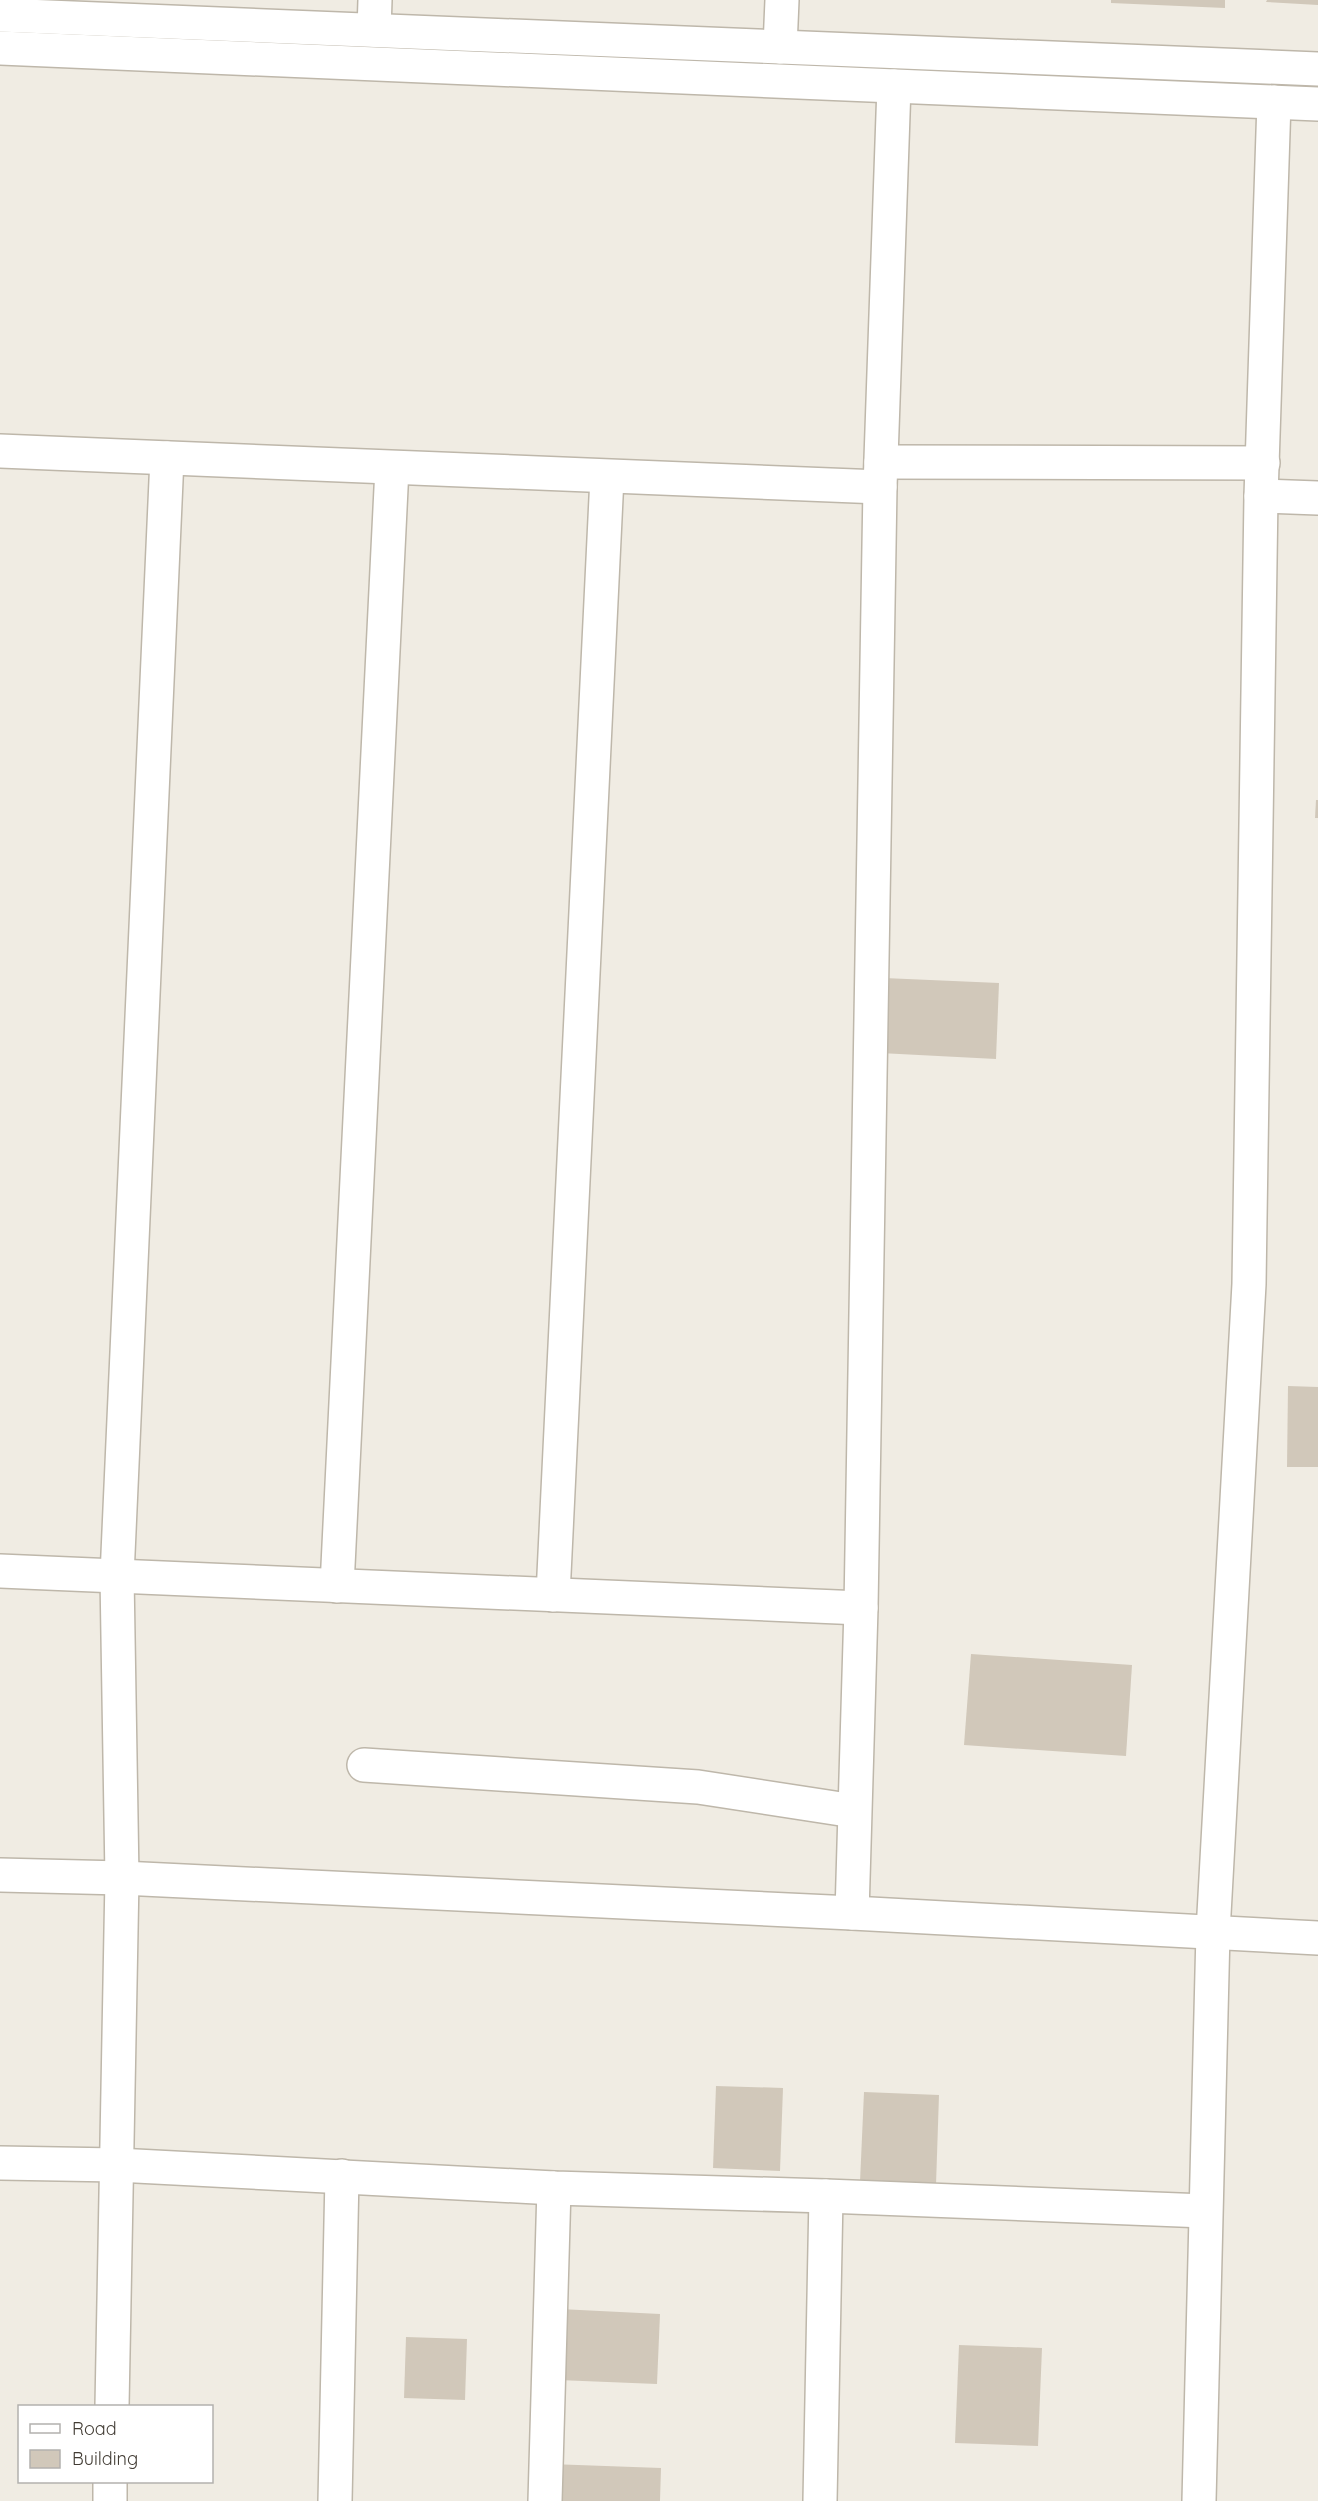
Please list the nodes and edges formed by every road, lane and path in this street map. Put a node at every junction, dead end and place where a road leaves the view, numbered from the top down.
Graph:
1 (782, 0) edge
2 (0, 15) edge
3 (375, 15) edge
4 (780, 47) junction
5 (0, 48) edge
6 (1318, 69) edge
7 (894, 86) junction
8 (1274, 102) junction
9 (1318, 104) edge
10 (0, 452) edge
11 (166, 458) junction
12 (1263, 463) junction
13 (392, 468) junction
14 (880, 474) junction
15 (607, 477) junction
16 (1261, 496) junction
17 (1318, 498) edge
18 (0, 1571) edge
19 (117, 1576) junction
20 (337, 1586) junction
21 (553, 1595) junction
22 (861, 1608) junction
23 (364, 1765) dead end
24 (854, 1811) junction
25 (0, 1875) edge
26 (122, 1878) junction
27 (852, 1913) junction
28 (1213, 1932) junction
29 (1318, 1938) edge
30 (0, 2163) edge
31 (117, 2165) junction
32 (342, 2176) junction
33 (554, 2188) junction
34 (825, 2196) junction
35 (1205, 2211) junction
36 (112, 2405) edge
37 (110, 2483) edge
38 (110, 2501) edge
39 (335, 2501) edge
40 (545, 2501) edge
41 (820, 2501) edge
42 (1199, 2501) edge

1 - 4 street
2 - 3 street
3 - 4 street
4 - 6 street
5 - 7 street
7 - 8 street
7 - 14 street
8 - 9 street
8 - 12 street
10 - 11 street
11 - 13 street
11 - 19 street
12 - 14 street
12 - 16 street
13 - 15 street
13 - 20 street
14 - 15 street
14 - 22 street
15 - 21 street
16 - 17 street
16 - 28 street
18 - 19 street
19 - 20 street
19 - 26 street
20 - 21 street
21 - 22 street
22 - 24 street
23 - 24 street
24 - 27 street
25 - 26 street
26 - 27 street
26 - 31 street
27 - 28 street
28 - 29 street
28 - 35 street
30 - 31 street
31 - 32 street
31 - 36 street
32 - 33 street
32 - 39 street
33 - 34 street
33 - 40 street
34 - 35 street
34 - 41 street
35 - 42 street
37 - 38 street

